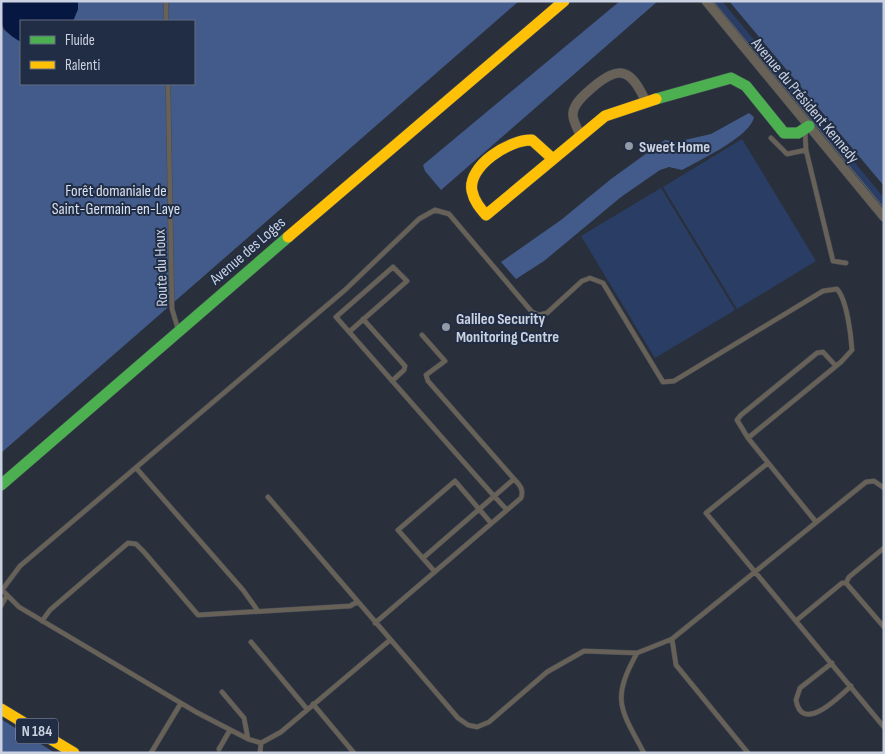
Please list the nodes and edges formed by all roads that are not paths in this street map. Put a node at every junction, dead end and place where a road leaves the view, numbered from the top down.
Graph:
1 (166, 1) edge
2 (558, 1) edge
3 (564, 1) edge
4 (706, 1) edge
5 (166, 20) edge
6 (515, 42) junction
7 (168, 85) edge
8 (646, 102) junction
9 (807, 128) junction
10 (580, 135) junction
11 (771, 138) dead end
12 (806, 150) junction
13 (552, 159) junction
14 (884, 217) edge
15 (846, 263) dead end
16 (363, 319) junction
17 (178, 331) junction
18 (349, 332) junction
19 (422, 335) dead end
20 (836, 366) junction
21 (392, 381) junction
22 (748, 438) junction
23 (768, 464) junction
24 (137, 469) junction
25 (514, 479) junction
26 (1, 485) edge
27 (884, 488) edge
28 (494, 496) junction
29 (268, 497) dead end
30 (479, 509) junction
31 (507, 510) junction
32 (816, 522) junction
33 (491, 523) junction
34 (884, 548) edge
35 (423, 558) junction
36 (435, 572) junction
37 (756, 572) junction
38 (846, 583) junction
39 (2, 590) edge
40 (7, 595) junction
41 (357, 602) junction
42 (1, 606) edge
43 (258, 611) junction
44 (796, 620) junction
45 (42, 621) junction
46 (375, 623) junction
47 (884, 627) edge
48 (672, 639) junction
49 (390, 640) junction
50 (251, 642) dead end
51 (637, 653) junction
52 (832, 663) junction
53 (851, 686) junction
54 (222, 692) dead end
55 (181, 703) junction
56 (313, 704) junction
57 (1, 709) edge
58 (307, 709) junction
59 (884, 727) edge
60 (230, 730) junction
61 (248, 739) junction
62 (261, 743) junction
63 (219, 749) dead end
64 (74, 753) edge
65 (151, 753) edge
66 (260, 753) edge
67 (354, 753) edge
68 (644, 753) edge
69 (748, 753) edge

1 - 5 lane
2 - 6 main road, Avenue des Loges
3 - 6 main road, Avenue des Loges
4 - 9 street, Avenue du Président Kennedy
6 - 17 main road, Avenue des Loges
7 - 17 lane, Route du Houx
8 - 9 main road
8 - 10 main road
8 - 10 street
9 - 12 lane
9 - 14 street, Avenue du Président Kennedy
10 - 13 main road
11 - 12 lane
12 - 15 lane
13 - 13 main road
16 - 18 lane
16 - 18 lane
16 - 21 lane
17 - 26 main road, Avenue des Loges
18 - 21 lane
19 - 25 lane
20 - 22 lane
20 - 22 lane
20 - 24 lane
21 - 28 lane
22 - 23 lane
23 - 32 lane
23 - 37 lane
24 - 39 lane
24 - 43 lane
25 - 28 lane
25 - 31 lane
27 - 32 lane
28 - 30 lane
28 - 31 lane
29 - 41 lane
30 - 33 lane
30 - 35 lane
30 - 35 lane
31 - 33 lane
32 - 37 lane
33 - 36 lane
34 - 38 lane
35 - 36 lane
36 - 46 lane
37 - 44 lane
37 - 48 lane
38 - 44 lane
38 - 47 lane
39 - 40 lane
40 - 42 lane
40 - 45 lane
41 - 43 lane
41 - 46 lane
43 - 45 lane
44 - 52 lane
45 - 55 lane
46 - 49 lane
48 - 51 lane
48 - 69 lane
49 - 51 lane
49 - 56 lane
50 - 58 lane
51 - 68 lane
52 - 53 lane
52 - 53 lane
53 - 59 lane
54 - 61 lane
55 - 60 lane
55 - 65 lane
56 - 58 lane
56 - 67 lane
57 - 64 main road, N 184
58 - 62 lane
60 - 61 lane
60 - 63 lane
61 - 62 lane
62 - 66 lane

